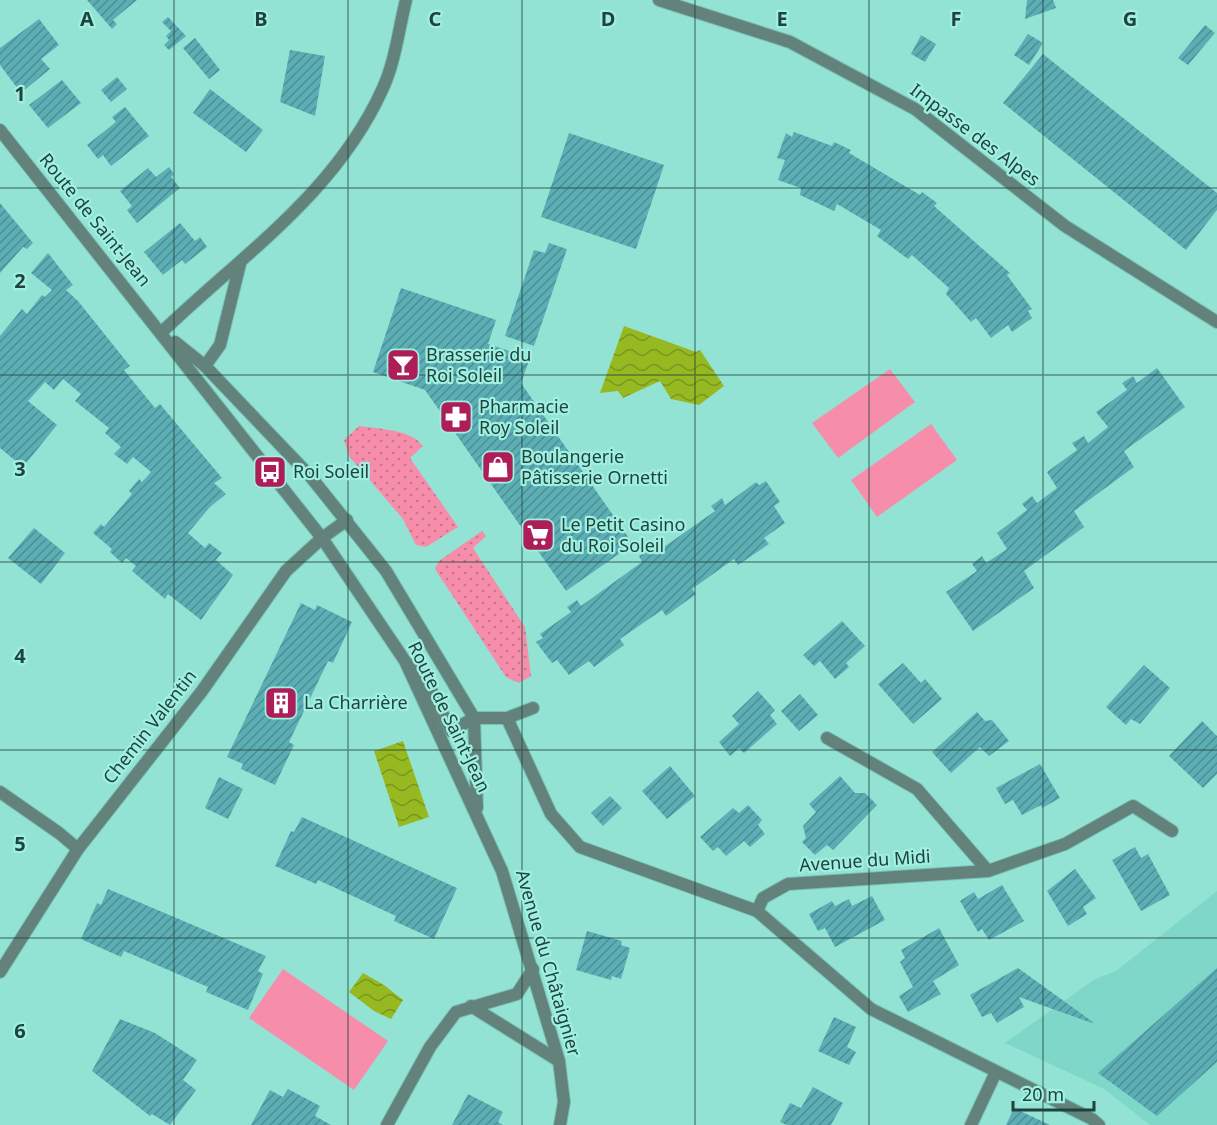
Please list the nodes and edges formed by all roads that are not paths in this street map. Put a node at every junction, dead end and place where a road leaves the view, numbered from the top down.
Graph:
1 (406, 0) edge
2 (659, 0) edge
3 (0, 130) edge
4 (240, 264) junction
5 (1217, 322) edge
6 (162, 332) junction
7 (205, 366) junction
8 (192, 372) junction
9 (347, 520) junction
10 (322, 538) junction
11 (405, 660) junction
12 (533, 708) dead end
13 (474, 718) junction
14 (507, 718) junction
15 (827, 738) dead end
16 (0, 792) edge
17 (477, 816) junction
18 (1172, 831) dead end
19 (78, 849) junction
20 (988, 872) junction
21 (757, 910) junction
22 (533, 969) junction
23 (0, 972) edge
24 (471, 1006) junction
25 (559, 1061) junction
26 (996, 1072) junction
27 (387, 1125) edge
28 (560, 1125) edge
29 (971, 1125) edge
30 (1099, 1125) edge

1 - 4 street
2 - 5 street, Impasse des Alpes
3 - 6 street, Route de Saint-Jean
4 - 6 street
4 - 7 street
6 - 7 street, Route de Saint-Jean
6 - 8 street, Route de Saint-Jean
7 - 8 street
7 - 9 street, Route de Saint-Jean
8 - 10 street, Route de Saint-Jean
9 - 10 street, Chemin Valentin
9 - 13 street, Route de Saint-Jean
10 - 11 street, Route de Saint-Jean
10 - 19 street, Chemin Valentin
11 - 13 street
11 - 17 street, Route de Saint-Jean
12 - 14 street
13 - 14 street
13 - 17 street, Route de Saint-Jean
14 - 21 street
15 - 20 street
16 - 19 street
17 - 22 street, Avenue du Châtaignier
18 - 20 street, Avenue du Midi
19 - 23 street, Chemin Valentin
20 - 21 street, Avenue du Midi
21 - 26 street
22 - 24 street
22 - 25 street, Avenue du Châtaignier
24 - 25 street
24 - 27 street
25 - 28 street, Avenue du Châtaignier
26 - 29 street
26 - 30 street

